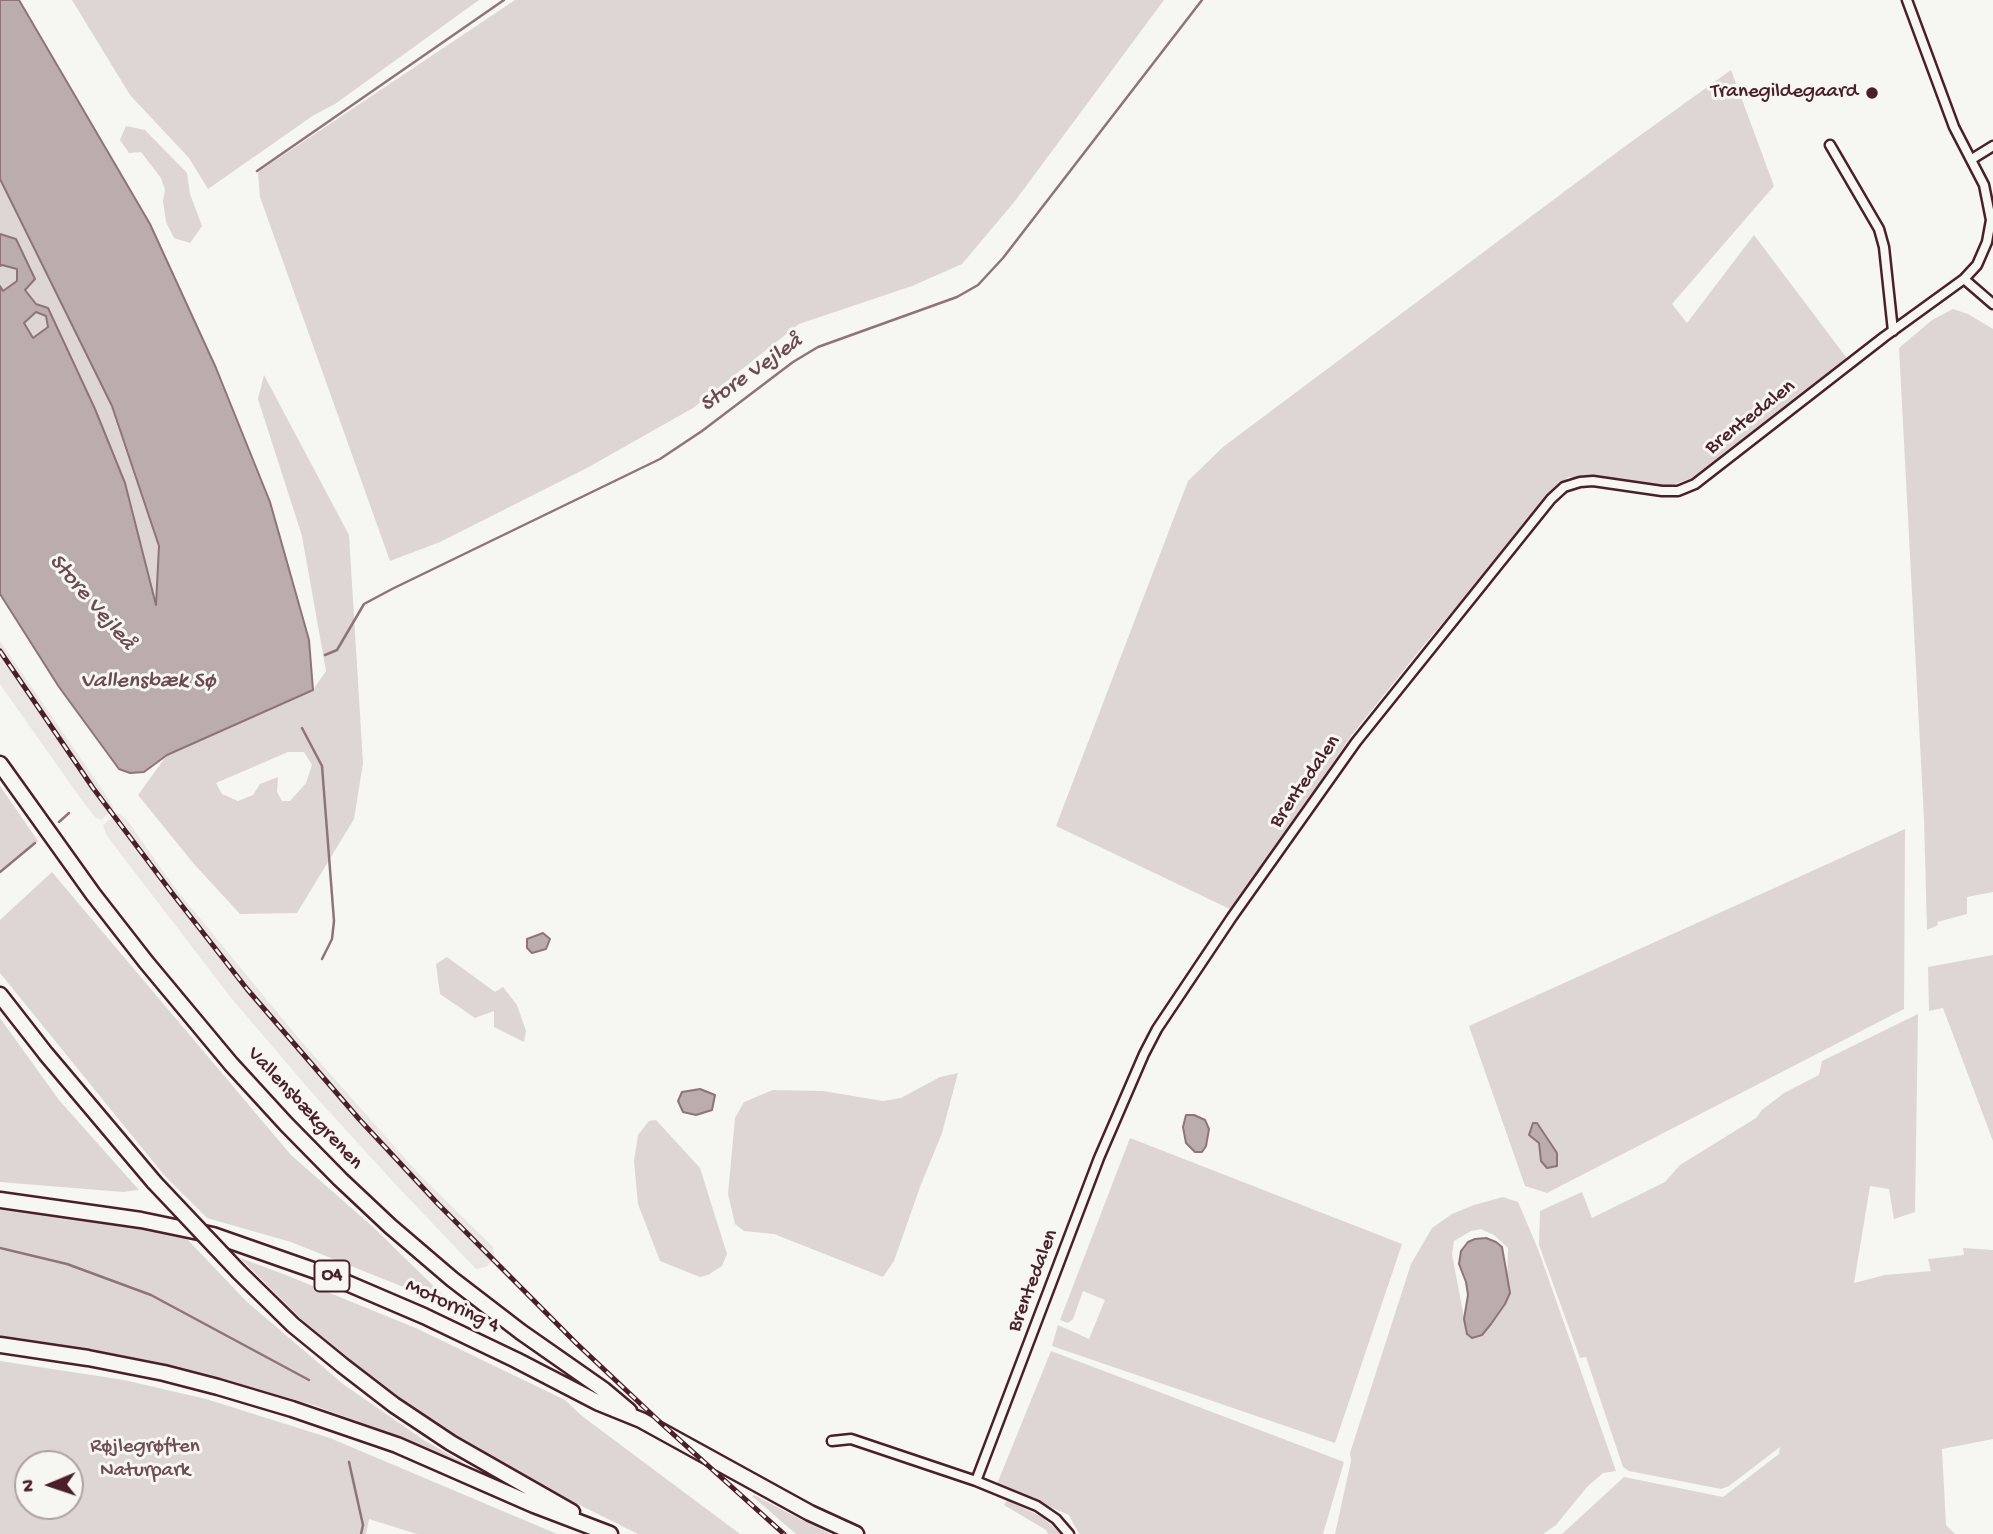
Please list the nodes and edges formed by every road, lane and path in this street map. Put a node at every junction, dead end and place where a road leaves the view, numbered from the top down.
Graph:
1 (1907, 0) edge
2 (1830, 145) dead end
3 (1993, 146) edge
4 (1972, 159) junction
5 (1964, 279) junction
6 (1993, 304) edge
7 (1893, 331) junction
8 (0, 764) edge
9 (0, 995) edge
10 (0, 1200) edge
11 (0, 1345) edge
12 (641, 1420) junction
13 (832, 1441) dead end
14 (976, 1481) junction
15 (610, 1534) edge
16 (856, 1534) edge
17 (1069, 1534) edge

1 - 4 street, Brentedalen
2 - 7 street
3 - 4 street
4 - 5 street, Brentedalen
5 - 6 street
5 - 7 street, Brentedalen
7 - 14 street, Brentedalen
8 - 12 highway, Vallensbækgrenen
9 - 15 highway, bridge
10 - 12 highway, Motorring 4 / O4
11 - 15 highway
12 - 16 highway, Motorring 4 / O4
13 - 14 street
14 - 17 street

